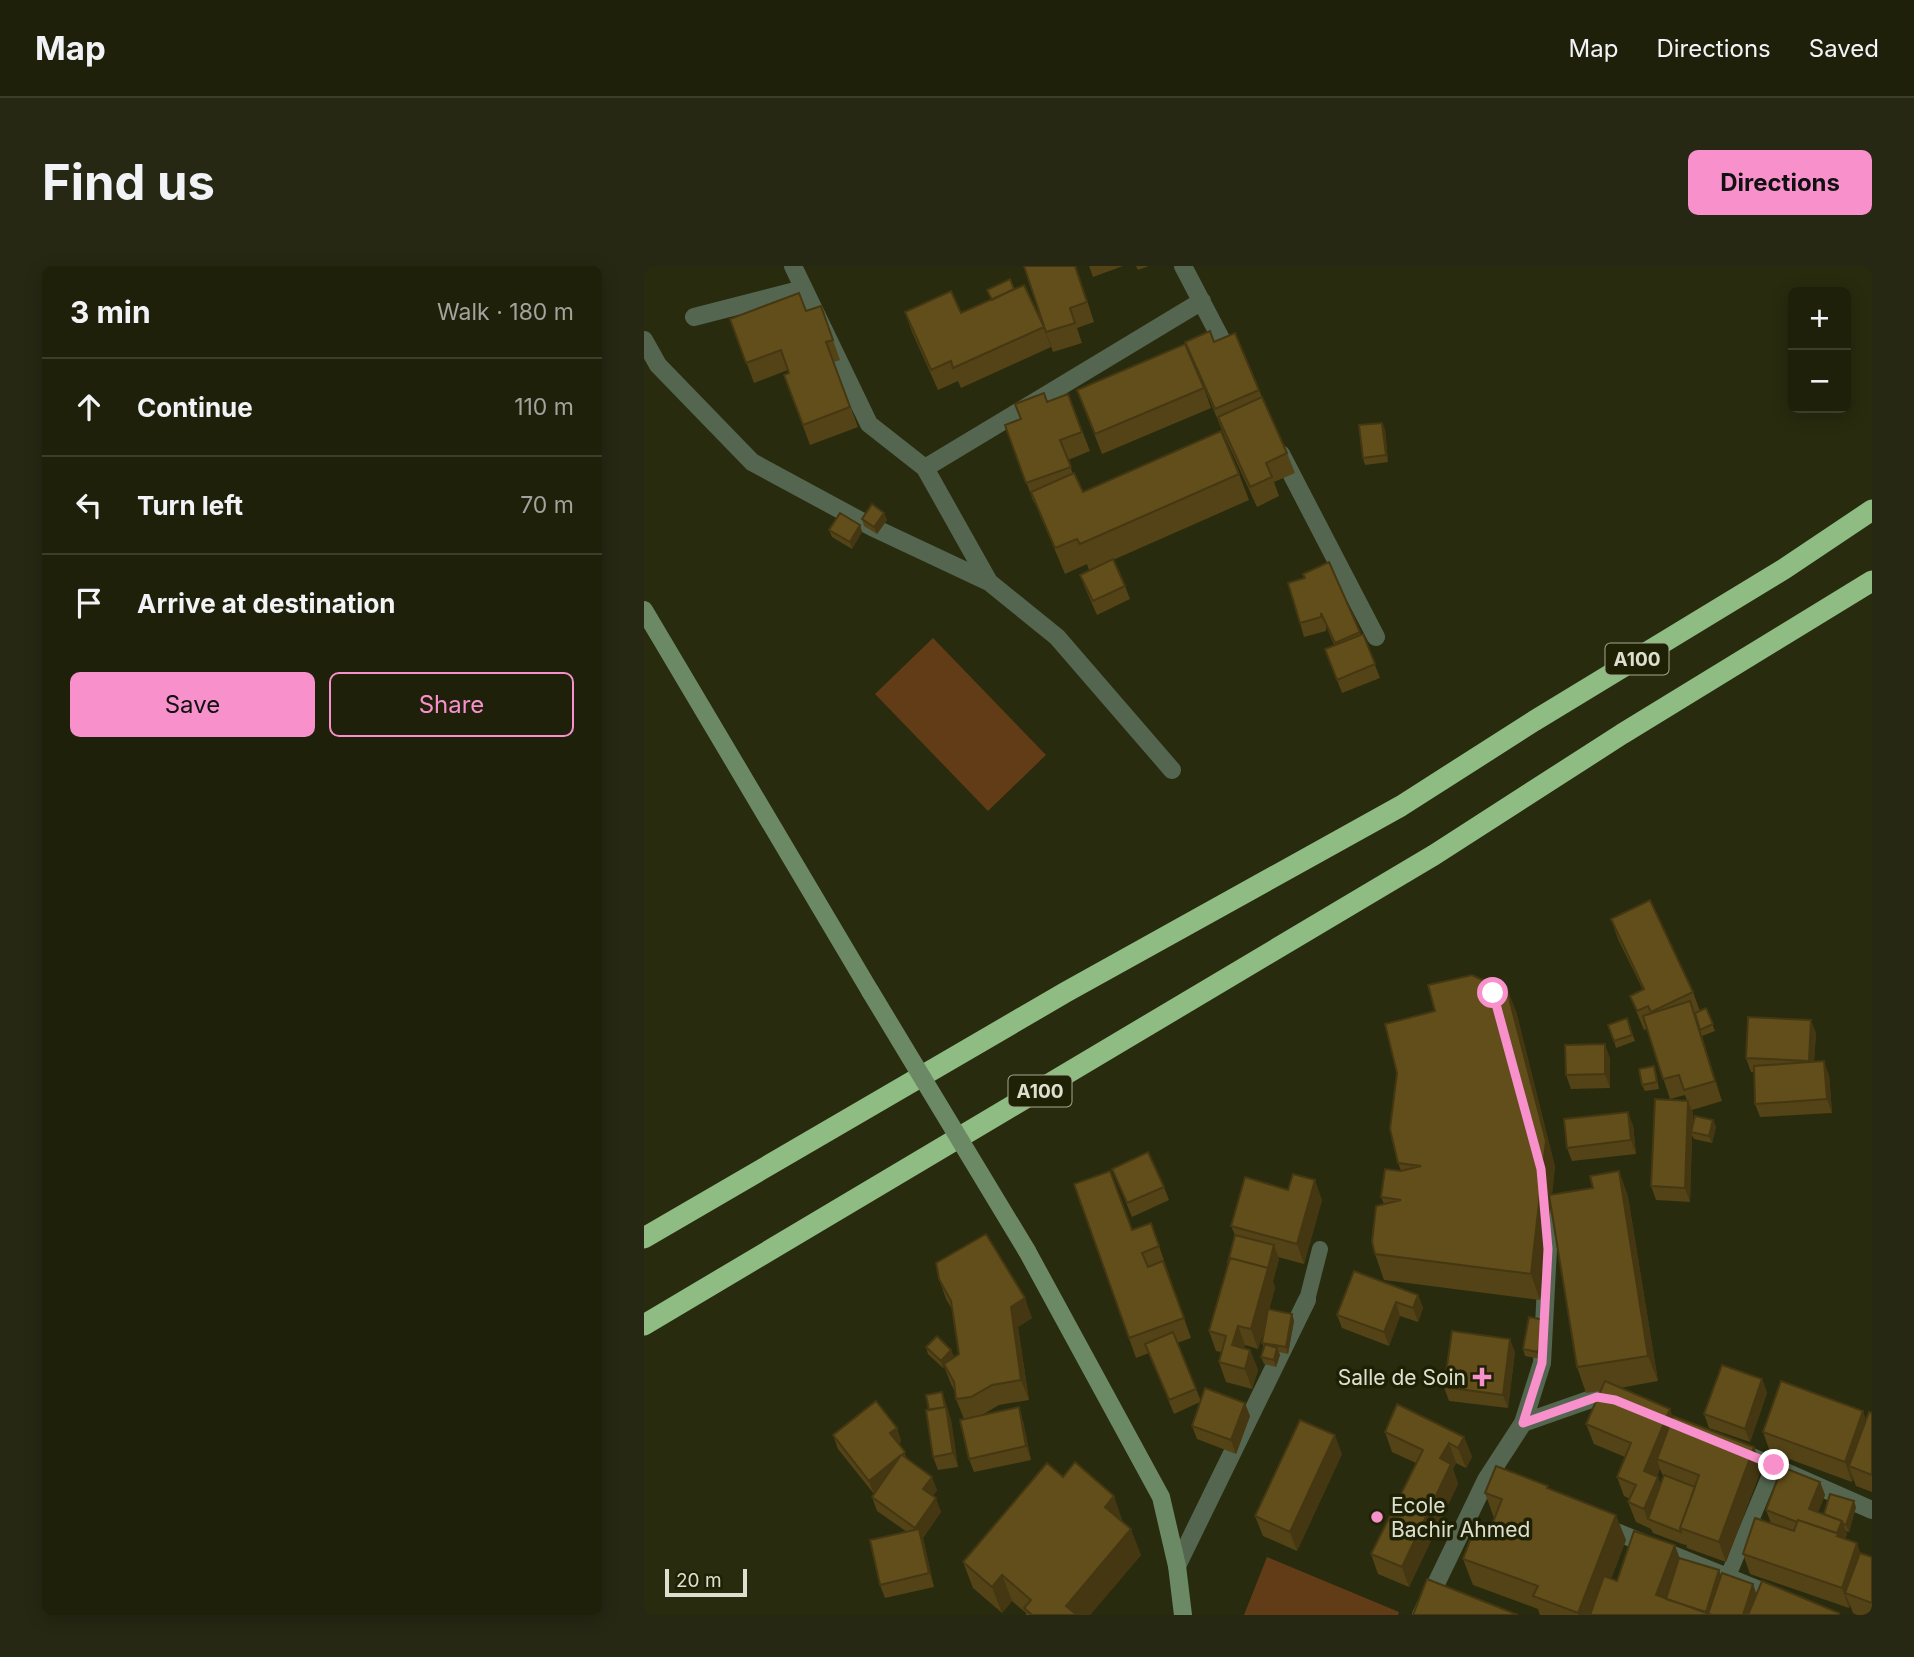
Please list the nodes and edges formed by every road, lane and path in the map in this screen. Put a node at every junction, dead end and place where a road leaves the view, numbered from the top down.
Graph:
1 (793, 266) edge
2 (1183, 266) edge
3 (803, 289) junction
4 (1202, 302) junction
5 (694, 317) dead end
6 (644, 340) edge
7 (1239, 373) edge
8 (1270, 433) edge
9 (925, 468) junction
10 (1872, 510) edge
11 (1872, 581) edge
12 (989, 582) junction
13 (644, 610) edge
14 (1376, 637) dead end
15 (1172, 770) dead end
16 (1544, 1195) edge
17 (644, 1238) edge
18 (1320, 1248) dead end
19 (1307, 1300) joint
20 (644, 1325) edge
21 (1635, 1408) edge
22 (1523, 1423) junction
23 (1722, 1444) edge
24 (1774, 1465) junction
25 (1872, 1510) edge
26 (1588, 1521) edge
27 (1177, 1566) junction
28 (1728, 1576) junction
29 (1183, 1615) edge
30 (1421, 1615) edge
31 (1821, 1615) edge

1 - 3 street
2 - 4 street
3 - 5 street
3 - 9 street
4 - 7 street
4 - 9 street
6 - 12 street
8 - 14 street
9 - 12 street
10 - 17 highway, A100
11 - 20 highway, A100
12 - 15 street
13 - 27 main road, bridge
16 - 22 street
18 - 19 lane
19 - 27 street
21 - 22 street
22 - 30 street
23 - 24 street
24 - 25 street
24 - 28 lane
26 - 28 street
27 - 29 main road
28 - 31 street

